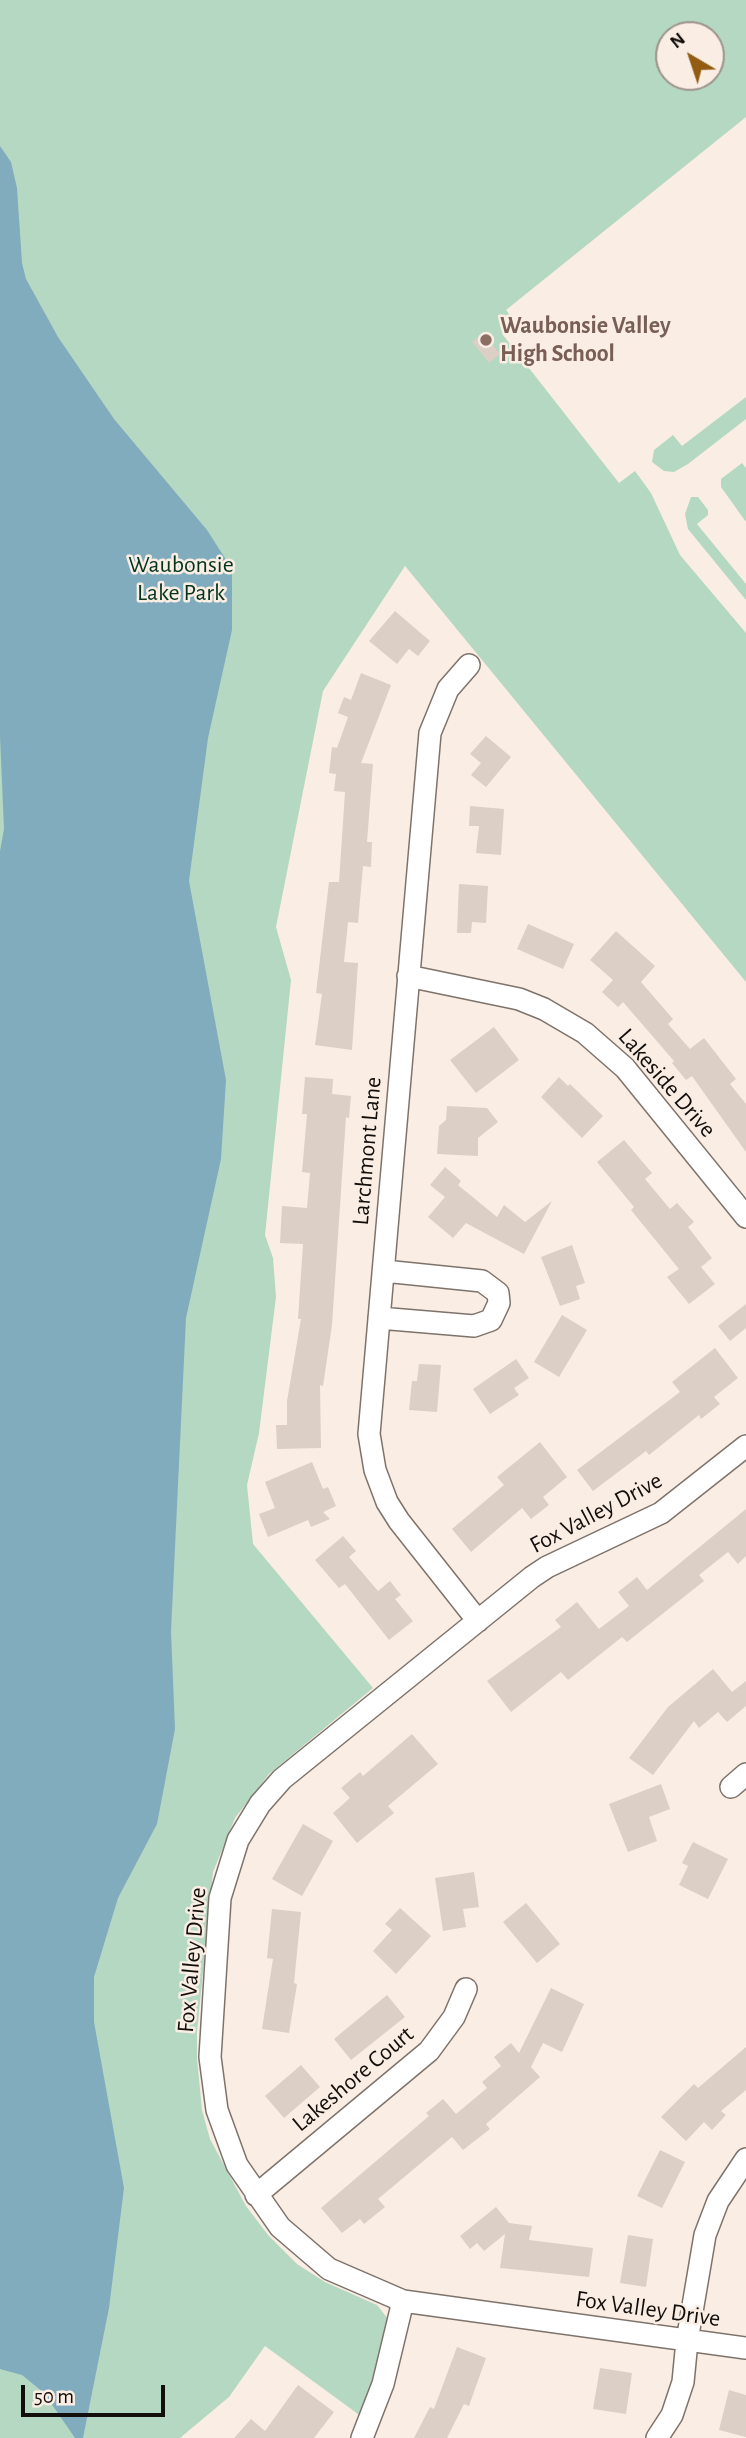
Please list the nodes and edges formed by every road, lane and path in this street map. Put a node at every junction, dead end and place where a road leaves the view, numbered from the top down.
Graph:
1 (469, 665) dead end
2 (408, 976) junction
3 (746, 1217) edge
4 (384, 1271) junction
5 (379, 1318) junction
6 (746, 1446) edge
7 (478, 1621) junction
8 (466, 1989) dead end
9 (746, 2159) edge
10 (256, 2195) junction
11 (403, 2301) junction
12 (687, 2341) junction
13 (746, 2348) edge
14 (362, 2438) edge
15 (657, 2438) edge

1 - 2 street, Larchmont Lane
2 - 3 street, Lakeside Drive
2 - 4 street, Larchmont Lane
4 - 5 street, Larchmont Lane
4 - 5 street
5 - 7 street, Larchmont Lane
6 - 7 street, Fox Valley Drive
7 - 10 street, Fox Valley Drive
8 - 10 street, Lakeshore Court
9 - 12 street
10 - 11 street, Fox Valley Drive
11 - 12 street, Fox Valley Drive
11 - 14 street
12 - 13 street, Fox Valley Drive
12 - 15 street

